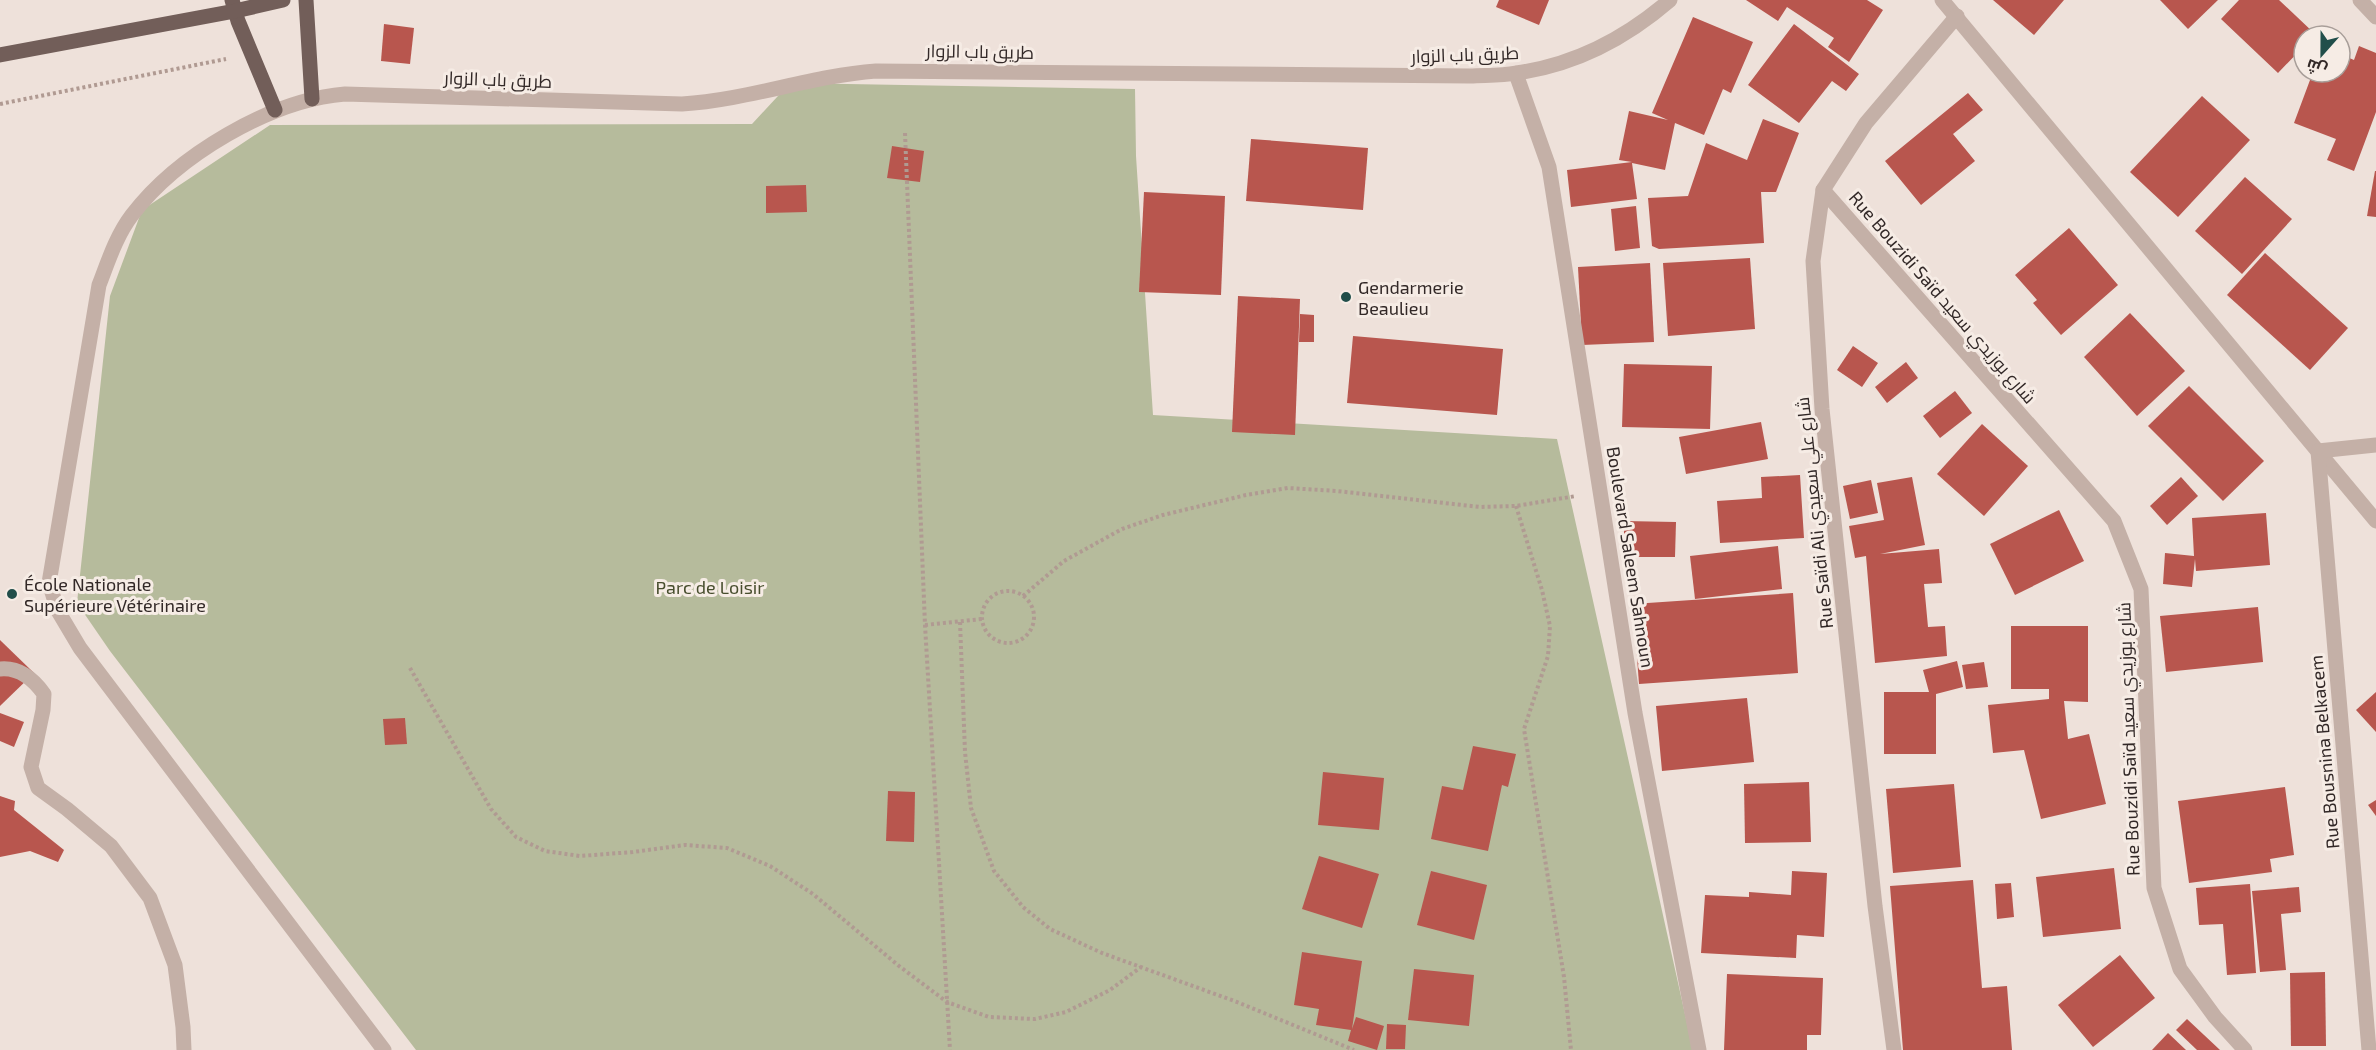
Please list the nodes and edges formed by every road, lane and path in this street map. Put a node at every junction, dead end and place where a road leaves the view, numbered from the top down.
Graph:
1 (283, 0) edge
2 (306, 0) edge
3 (1670, 0) edge
4 (1942, 0) edge
5 (2360, 0) edge
6 (233, 6) edge
7 (1957, 16) junction
8 (2376, 17) edge
9 (252, 54) junction
10 (0, 55) edge
11 (1516, 74) junction
12 (312, 99) junction
13 (0, 104) edge
14 (275, 110) junction
15 (905, 133) dead end
16 (1823, 190) junction
17 (2376, 445) edge
18 (2318, 451) junction
19 (1601, 492) junction
20 (1516, 506) junction
21 (2376, 521) edge
22 (1023, 596) junction
23 (982, 619) junction
24 (960, 622) junction
25 (925, 626) junction
26 (410, 668) dead end
27 (0, 669) edge
28 (1140, 967) junction
29 (947, 1002) junction
30 (184, 1050) edge
31 (384, 1050) edge
32 (950, 1050) edge
33 (1354, 1050) edge
34 (1571, 1050) edge
35 (1699, 1050) edge
36 (1894, 1050) edge
37 (2245, 1050) edge
38 (2369, 1050) edge

1 - 6 main road
2 - 12 main road
3 - 11 street, طريق باب الزوار
4 - 7 street
5 - 8 street
6 - 9 main road
6 - 10 main road
7 - 16 street, Rue Saïdi Ali شارع علي سعيدي
7 - 18 street
9 - 13 path
9 - 14 main road
11 - 12 street, طريق باب الزوار
11 - 19 street, Boulevard Saleem Sahnoun
12 - 14 street, طريق باب الزوار
14 - 31 street, طريق باب الزوار
15 - 25 path
16 - 36 street, Rue Saïdi Ali شارع علي سعيدي
16 - 37 street, Rue Bouzidi Saïd شارع بوزيدي سعيد
17 - 18 street
18 - 21 street
18 - 38 street, Rue Bousnina Belkacem
19 - 20 path
19 - 35 street, Boulevard Saleem Sahnoun
20 - 22 path
20 - 34 path
22 - 23 path
22 - 23 path
23 - 24 path
24 - 25 path
24 - 28 path
25 - 29 path
26 - 29 path
27 - 30 street
28 - 29 path
28 - 33 path
29 - 32 path

